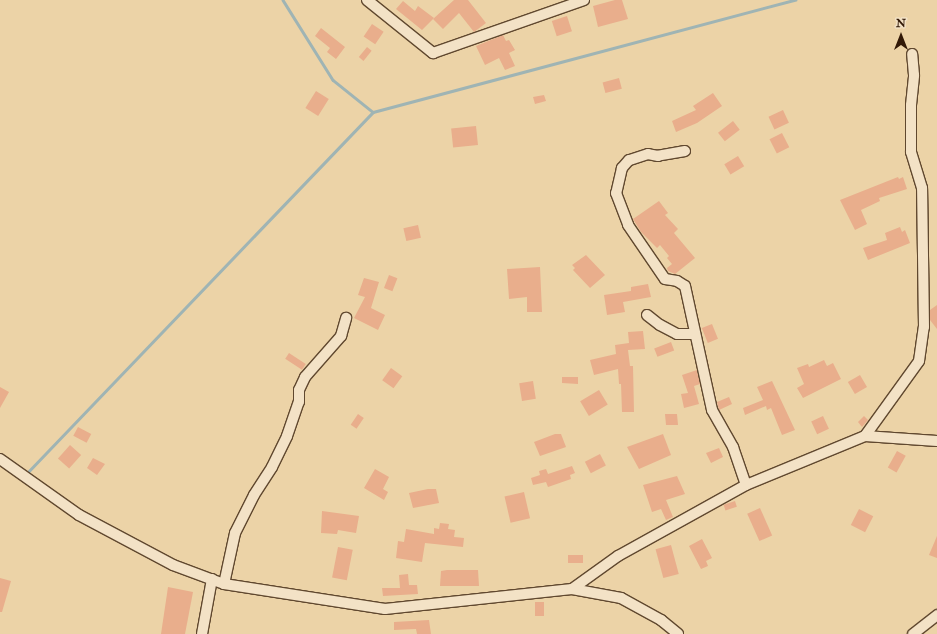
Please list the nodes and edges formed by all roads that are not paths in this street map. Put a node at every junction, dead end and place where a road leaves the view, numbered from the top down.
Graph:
1 (367, 0) edge
2 (584, 0) edge
3 (912, 54) dead end
4 (685, 151) dead end
5 (647, 315) dead end
6 (346, 318) dead end
7 (695, 334) junction
8 (865, 436) junction
9 (937, 441) edge
10 (0, 459) edge
11 (746, 485) junction
12 (212, 579) junction
13 (224, 584) junction
14 (572, 589) junction
15 (937, 615) edge
16 (202, 634) edge
17 (678, 634) edge
18 (913, 634) edge

1 - 2 street
3 - 8 street
4 - 7 street
5 - 7 street
6 - 13 street
7 - 11 street
8 - 9 street
8 - 11 street
10 - 12 street
11 - 14 street
12 - 13 street
12 - 16 street
13 - 14 street
14 - 17 street
15 - 18 street

